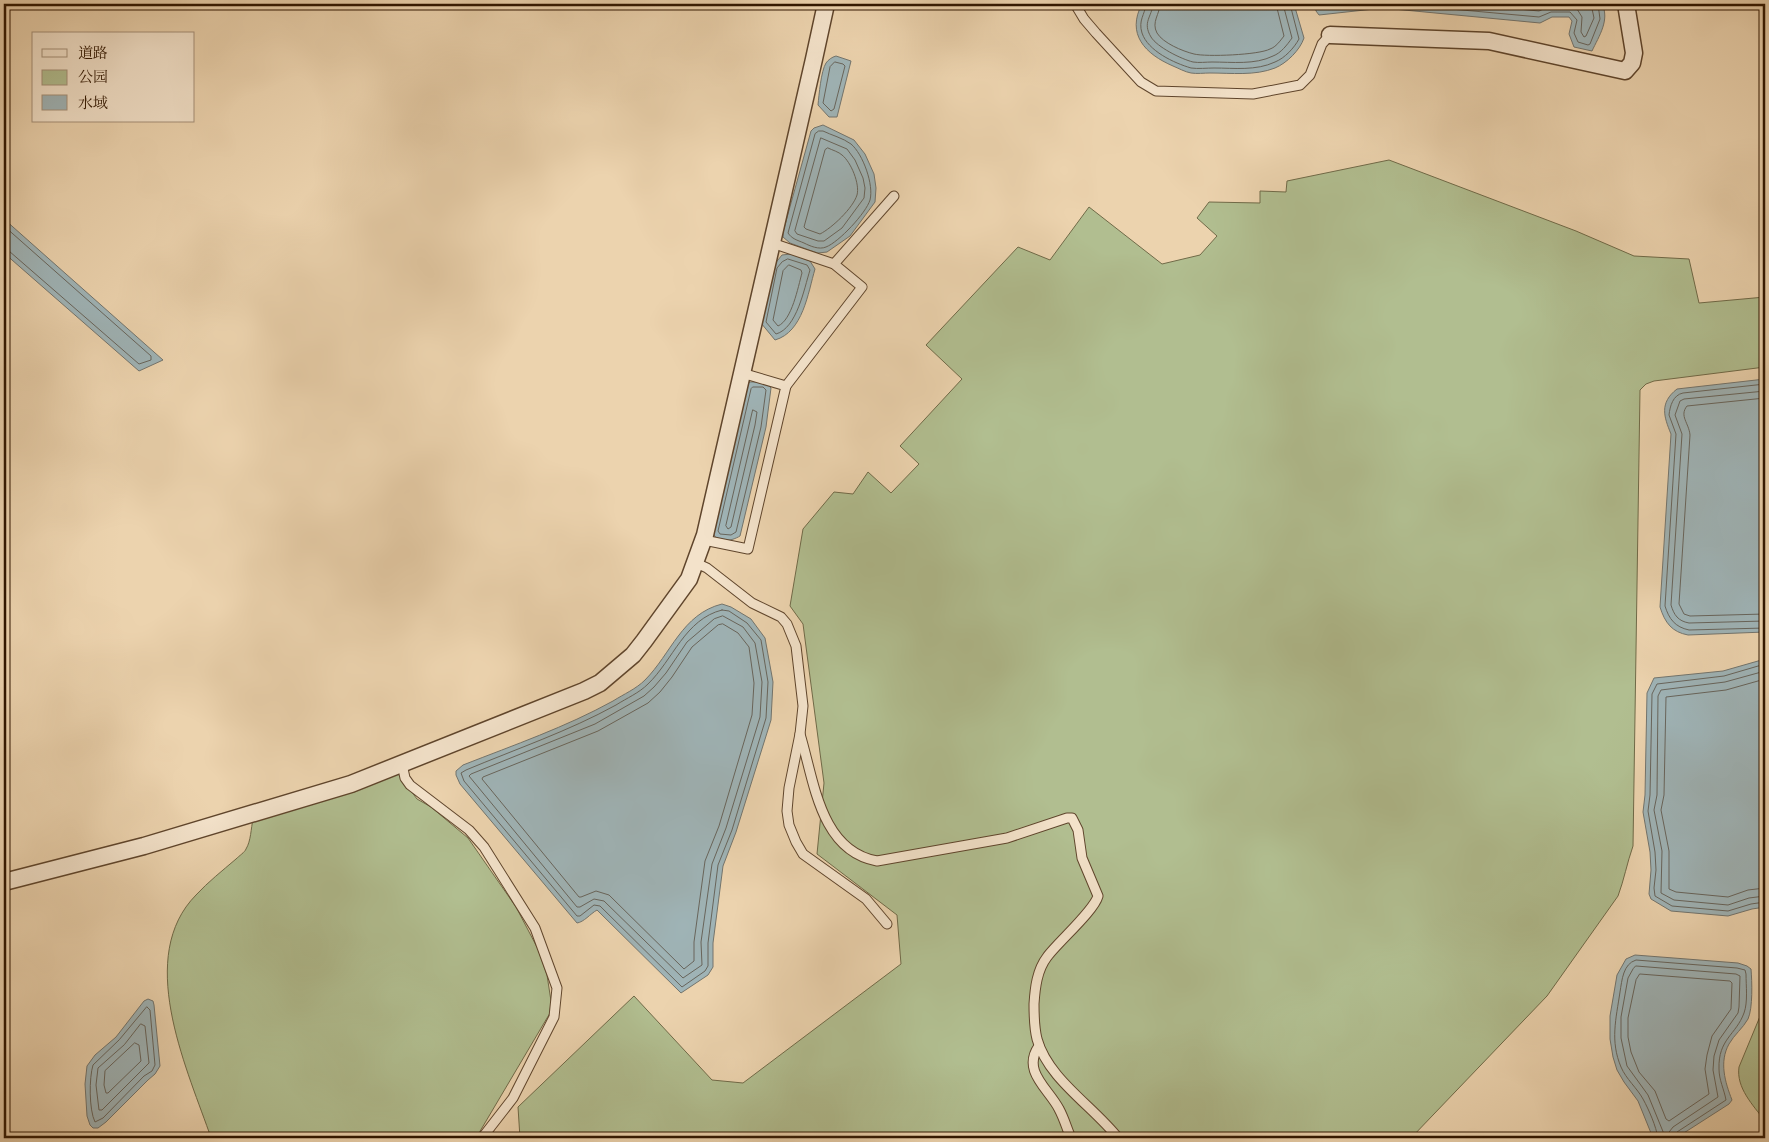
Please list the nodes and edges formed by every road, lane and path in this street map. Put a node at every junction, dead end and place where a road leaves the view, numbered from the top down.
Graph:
1 (826, 4) edge
2 (1075, 4) edge
3 (1626, 4) edge
4 (1330, 36) joint
5 (894, 196) dead end
6 (772, 243) junction
7 (834, 264) junction
8 (742, 374) junction
9 (786, 386) junction
10 (704, 540) junction
11 (696, 563) junction
12 (800, 734) junction
13 (402, 764) junction
14 (4, 882) edge
15 (887, 924) dead end
16 (1039, 1046) junction
17 (482, 1138) edge
18 (1071, 1138) edge
19 (1118, 1138) edge

1 - 6 street
2 - 4 lane
3 - 4 street
5 - 7 lane
6 - 7 lane
6 - 8 street
7 - 9 lane
8 - 9 lane
8 - 10 street
9 - 10 lane
10 - 11 street
11 - 12 lane
11 - 13 street
12 - 15 lane
12 - 16 lane
13 - 14 street
13 - 17 lane
16 - 18 lane
16 - 19 lane

